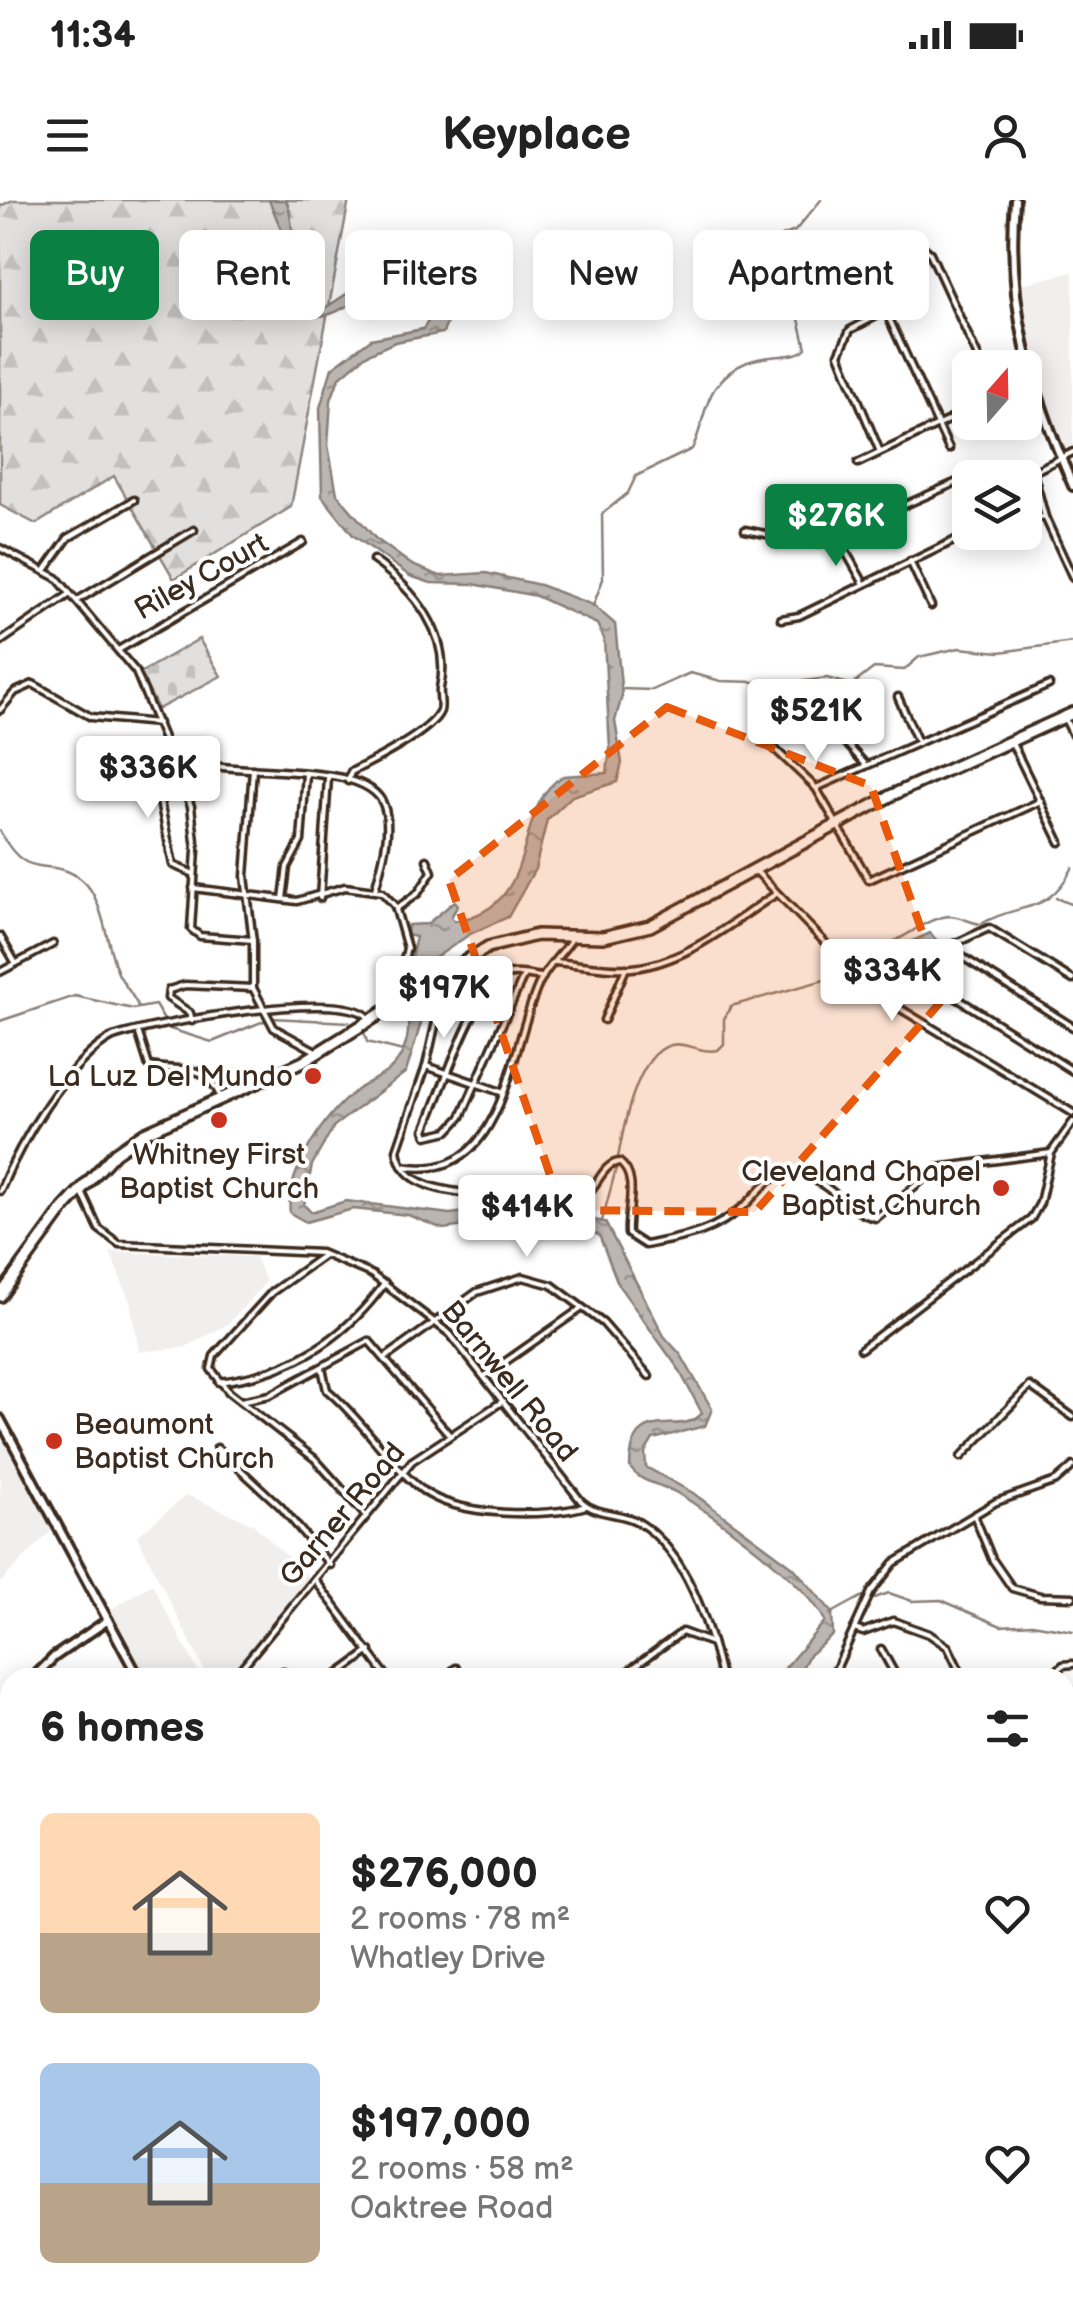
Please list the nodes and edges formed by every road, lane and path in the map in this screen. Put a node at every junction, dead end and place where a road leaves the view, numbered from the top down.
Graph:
1 (1015, 200) edge
2 (929, 254) edge
3 (869, 320) edge
4 (890, 320) edge
5 (975, 350) edge
6 (1024, 350) edge
7 (1042, 415) edge
8 (952, 418) edge
9 (938, 425) junction
10 (950, 449) dead end
11 (880, 452) junction
12 (1073, 452) edge
13 (1061, 458) junction
14 (858, 463) dead end
15 (1042, 468) edge
16 (952, 485) edge
17 (1073, 486) edge
18 (134, 500) dead end
19 (1042, 509) edge
20 (1044, 517) joint
21 (194, 530) dead end
22 (745, 530) dead end
23 (838, 538) junction
24 (952, 541) edge
25 (303, 542) dead end
26 (0, 548) edge
27 (373, 560) dead end
28 (910, 561) junction
29 (46, 569) junction
30 (1073, 578) edge
31 (863, 583) junction
32 (71, 592) junction
33 (78, 600) junction
34 (931, 606) dead end
35 (781, 619) dead end
36 (0, 642) edge
37 (120, 649) junction
38 (1049, 685) dead end
39 (898, 697) dead end
40 (0, 710) edge
41 (824, 711) dead end
42 (1068, 715) edge
43 (158, 723) junction
44 (757, 724) dead end
45 (1073, 735) edge
46 (917, 740) junction
47 (1011, 741) junction
48 (170, 749) junction
49 (865, 764) junction
50 (254, 769) junction
51 (306, 774) junction
52 (328, 777) junction
53 (348, 781) junction
54 (816, 788) junction
55 (1041, 800) junction
56 (836, 824) junction
57 (1060, 842) dead end
58 (427, 860) dead end
59 (755, 870) junction
60 (194, 874) junction
61 (193, 888) junction
62 (375, 890) junction
63 (776, 894) junction
64 (246, 896) junction
65 (320, 898) junction
66 (282, 900) junction
67 (396, 909) junction
68 (0, 936) edge
69 (574, 936) junction
70 (253, 940) junction
71 (52, 944) dead end
72 (949, 948) junction
73 (555, 962) junction
74 (16, 964) junction
75 (626, 968) junction
76 (0, 972) edge
77 (444, 974) junction
78 (918, 974) junction
79 (524, 975) junction
80 (543, 976) junction
81 (1073, 980) edge
82 (253, 988) junction
83 (878, 992) junction
84 (398, 1002) junction
85 (260, 1008) junction
86 (370, 1020) junction
87 (604, 1020) dead end
88 (192, 1021) junction
89 (1073, 1027) edge
90 (139, 1032) junction
91 (316, 1054) junction
92 (426, 1066) junction
93 (1073, 1071) edge
94 (450, 1074) junction
95 (476, 1083) junction
96 (501, 1092) junction
97 (222, 1101) junction
98 (1073, 1113) edge
99 (1073, 1122) edge
100 (1050, 1153) junction
101 (402, 1166) junction
102 (81, 1190) junction
103 (0, 1191) edge
104 (326, 1254) junction
105 (386, 1282) junction
106 (0, 1296) edge
107 (582, 1308) junction
108 (435, 1320) junction
109 (861, 1350) dead end
110 (385, 1358) junction
111 (322, 1368) junction
112 (485, 1376) junction
113 (649, 1376) dead end
114 (219, 1382) junction
115 (241, 1401) junction
116 (503, 1401) junction
117 (1073, 1417) edge
118 (0, 1419) edge
119 (449, 1434) junction
120 (217, 1448) dead end
121 (960, 1456) dead end
122 (1073, 1466) edge
123 (404, 1470) junction
124 (586, 1506) junction
125 (974, 1515) junction
126 (366, 1516) junction
127 (330, 1565) junction
128 (316, 1581) junction
129 (1073, 1598) edge
130 (108, 1620) junction
131 (854, 1630) junction
132 (712, 1643) junction
133 (881, 1649) dead end
134 (370, 1651) junction
135 (43, 1668) edge
136 (134, 1668) edge
137 (242, 1668) edge
138 (347, 1668) edge
139 (381, 1668) edge
140 (633, 1668) edge
141 (718, 1668) edge
142 (837, 1668) edge
143 (891, 1668) edge
144 (959, 1668) edge

1 - 6 street
2 - 5 street
3 - 11 street
4 - 9 street
7 - 13 street
8 - 9 street
9 - 10 street
9 - 11 street
11 - 14 street
12 - 13 street
13 - 15 street
13 - 17 street
16 - 23 street
18 - 29 street
19 - 20 street
20 - 30 street
21 - 33 street
22 - 23 street
23 - 31 street
24 - 28 street
25 - 37 street, Riley Court
26 - 29 street
27 - 53 street
28 - 31 street
28 - 34 street
29 - 32 street
31 - 35 street
32 - 33 street
32 - 36 street
33 - 37 street
37 - 43 street
38 - 46 street
39 - 46 street
40 - 43 street
41 - 49 street
42 - 45 street
42 - 47 main road
43 - 48 street
44 - 54 street
46 - 49 street
47 - 55 street
47 - 56 main road
48 - 50 street
48 - 60 street
48 - 60 street
49 - 54 street
50 - 51 street
50 - 64 street
51 - 52 street
51 - 66 street
52 - 53 street
52 - 65 street
53 - 62 street
54 - 56 street
55 - 56 street
55 - 57 street
56 - 59 main road
58 - 67 street
59 - 63 street
59 - 69 main road
60 - 61 street
61 - 64 street
61 - 70 street
62 - 65 street
62 - 67 street
63 - 75 street
63 - 83 street
64 - 66 street
64 - 70 street
65 - 66 street
67 - 84 street
68 - 74 street
69 - 73 street
69 - 77 main road
70 - 82 street
71 - 74 street
72 - 78 street
72 - 81 street
72 - 89 street
73 - 75 street
73 - 80 street
74 - 76 street
75 - 87 street
77 - 84 main road
77 - 92 street
78 - 83 street
78 - 93 street
79 - 80 street
79 - 94 street
79 - 95 street
80 - 96 street
82 - 85 street
82 - 88 street
83 - 98 street
84 - 86 main road
85 - 86 street
85 - 88 street
85 - 91 street
86 - 91 main road
88 - 90 street
90 - 97 street
90 - 103 street
91 - 97 main road
92 - 94 street
92 - 101 street
94 - 95 street
94 - 95 street
95 - 96 street
96 - 101 street
97 - 102 main road
99 - 100 street
100 - 101 street
100 - 109 street
102 - 104 street, Barnwell Road
102 - 106 main road
104 - 105 street, Barnwell Road
104 - 114 street
105 - 108 street, Barnwell Road
105 - 114 street
107 - 108 street
107 - 112 street
107 - 113 street
108 - 110 street
108 - 112 street, Barnwell Road
110 - 111 street
110 - 119 street
111 - 115 street
111 - 123 street
112 - 116 street, Barnwell Road
114 - 115 street
115 - 126 street
116 - 119 street, Garner Road
116 - 124 street, Barnwell Road
117 - 121 street
118 - 130 street
119 - 123 street, Garner Road
120 - 127 street
122 - 125 street
123 - 124 street
123 - 126 street, Garner Road
124 - 132 street
125 - 129 street
125 - 131 street
126 - 127 street, Garner Road
127 - 128 street, Garner Road
128 - 134 street
128 - 137 street, Garner Road
130 - 135 street
130 - 136 street
131 - 142 street
131 - 144 street
132 - 140 street
132 - 141 street
133 - 143 street
134 - 138 street
134 - 139 street

